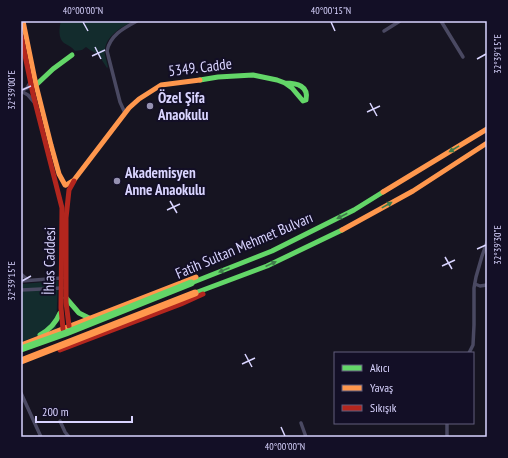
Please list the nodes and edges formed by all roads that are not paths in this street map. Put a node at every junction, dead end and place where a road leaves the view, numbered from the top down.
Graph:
1 (23, 21) edge
2 (137, 21) edge
3 (400, 21) edge
4 (441, 21) edge
5 (384, 31) dead end
6 (21, 36) edge
7 (72, 55) dead end
8 (462, 57) dead end
9 (33, 81) junction
10 (285, 83) dead end
11 (21, 91) edge
12 (36, 105) junction
13 (125, 113) junction
14 (487, 129) edge
15 (487, 143) edge
16 (67, 188) junction
17 (58, 191) junction
18 (487, 242) edge
19 (21, 274) edge
20 (208, 276) junction
21 (62, 278) junction
22 (28, 280) junction
23 (21, 281) edge
24 (475, 284) junction
25 (487, 285) edge
26 (212, 287) junction
27 (62, 288) junction
28 (21, 290) edge
29 (66, 298) junction
30 (61, 308) junction
31 (88, 319) junction
32 (66, 328) junction
33 (48, 334) junction
34 (91, 338) junction
35 (21, 345) edge
36 (72, 345) junction
37 (21, 349) edge
38 (54, 352) junction
39 (469, 352) edge
40 (21, 361) edge
41 (21, 364) edge
42 (21, 393) edge
43 (60, 421) dead end
44 (300, 423) dead end
45 (447, 424) edge
46 (41, 437) edge
47 (69, 437) edge
48 (306, 437) edge
49 (447, 437) edge

1 - 9 main road
2 - 13 street
3 - 5 street
4 - 8 street
6 - 9 main road
7 - 9 main road
9 - 11 street
9 - 12 main road, İhlas Caddesi
9 - 16 main road, İhlas Caddesi
10 - 13 main road, 5349. Cadde
11 - 12 street
12 - 17 main road, İhlas Caddesi
13 - 16 main road, 5349. Cadde
14 -> 20 main road, Fatih Sultan Mehmet Bulvarı
26 -> 15 main road, Fatih Sultan Mehmet Bulvarı
16 - 17 main road, 5349. Cadde
16 - 29 main road, İhlas Caddesi
17 - 21 main road, İhlas Caddesi
18 - 24 street
19 - 22 street
20 - 31 main road
20 - 37 main road, Fatih Sultan Mehmet Bulvarı, bridge
21 - 22 street
21 - 27 main road, İhlas Caddesi
22 - 23 street
24 - 25 street
24 - 39 street
26 - 34 main road
26 - 40 main road, Fatih Sultan Mehmet Bulvarı, bridge
27 - 28 street
27 - 30 main road, İhlas Caddesi
29 - 31 main road
29 - 32 main road, İhlas Caddesi
30 - 32 main road, İhlas Caddesi
30 - 35 main road
31 - 32 main road
31 - 34 main road
32 - 33 main road
32 - 36 main road
32 - 36 main road
33 - 35 main road
33 - 38 main road
34 - 36 main road
36 - 38 main road
38 - 41 main road
42 - 46 street
43 - 47 street
44 - 48 street
45 - 49 street

